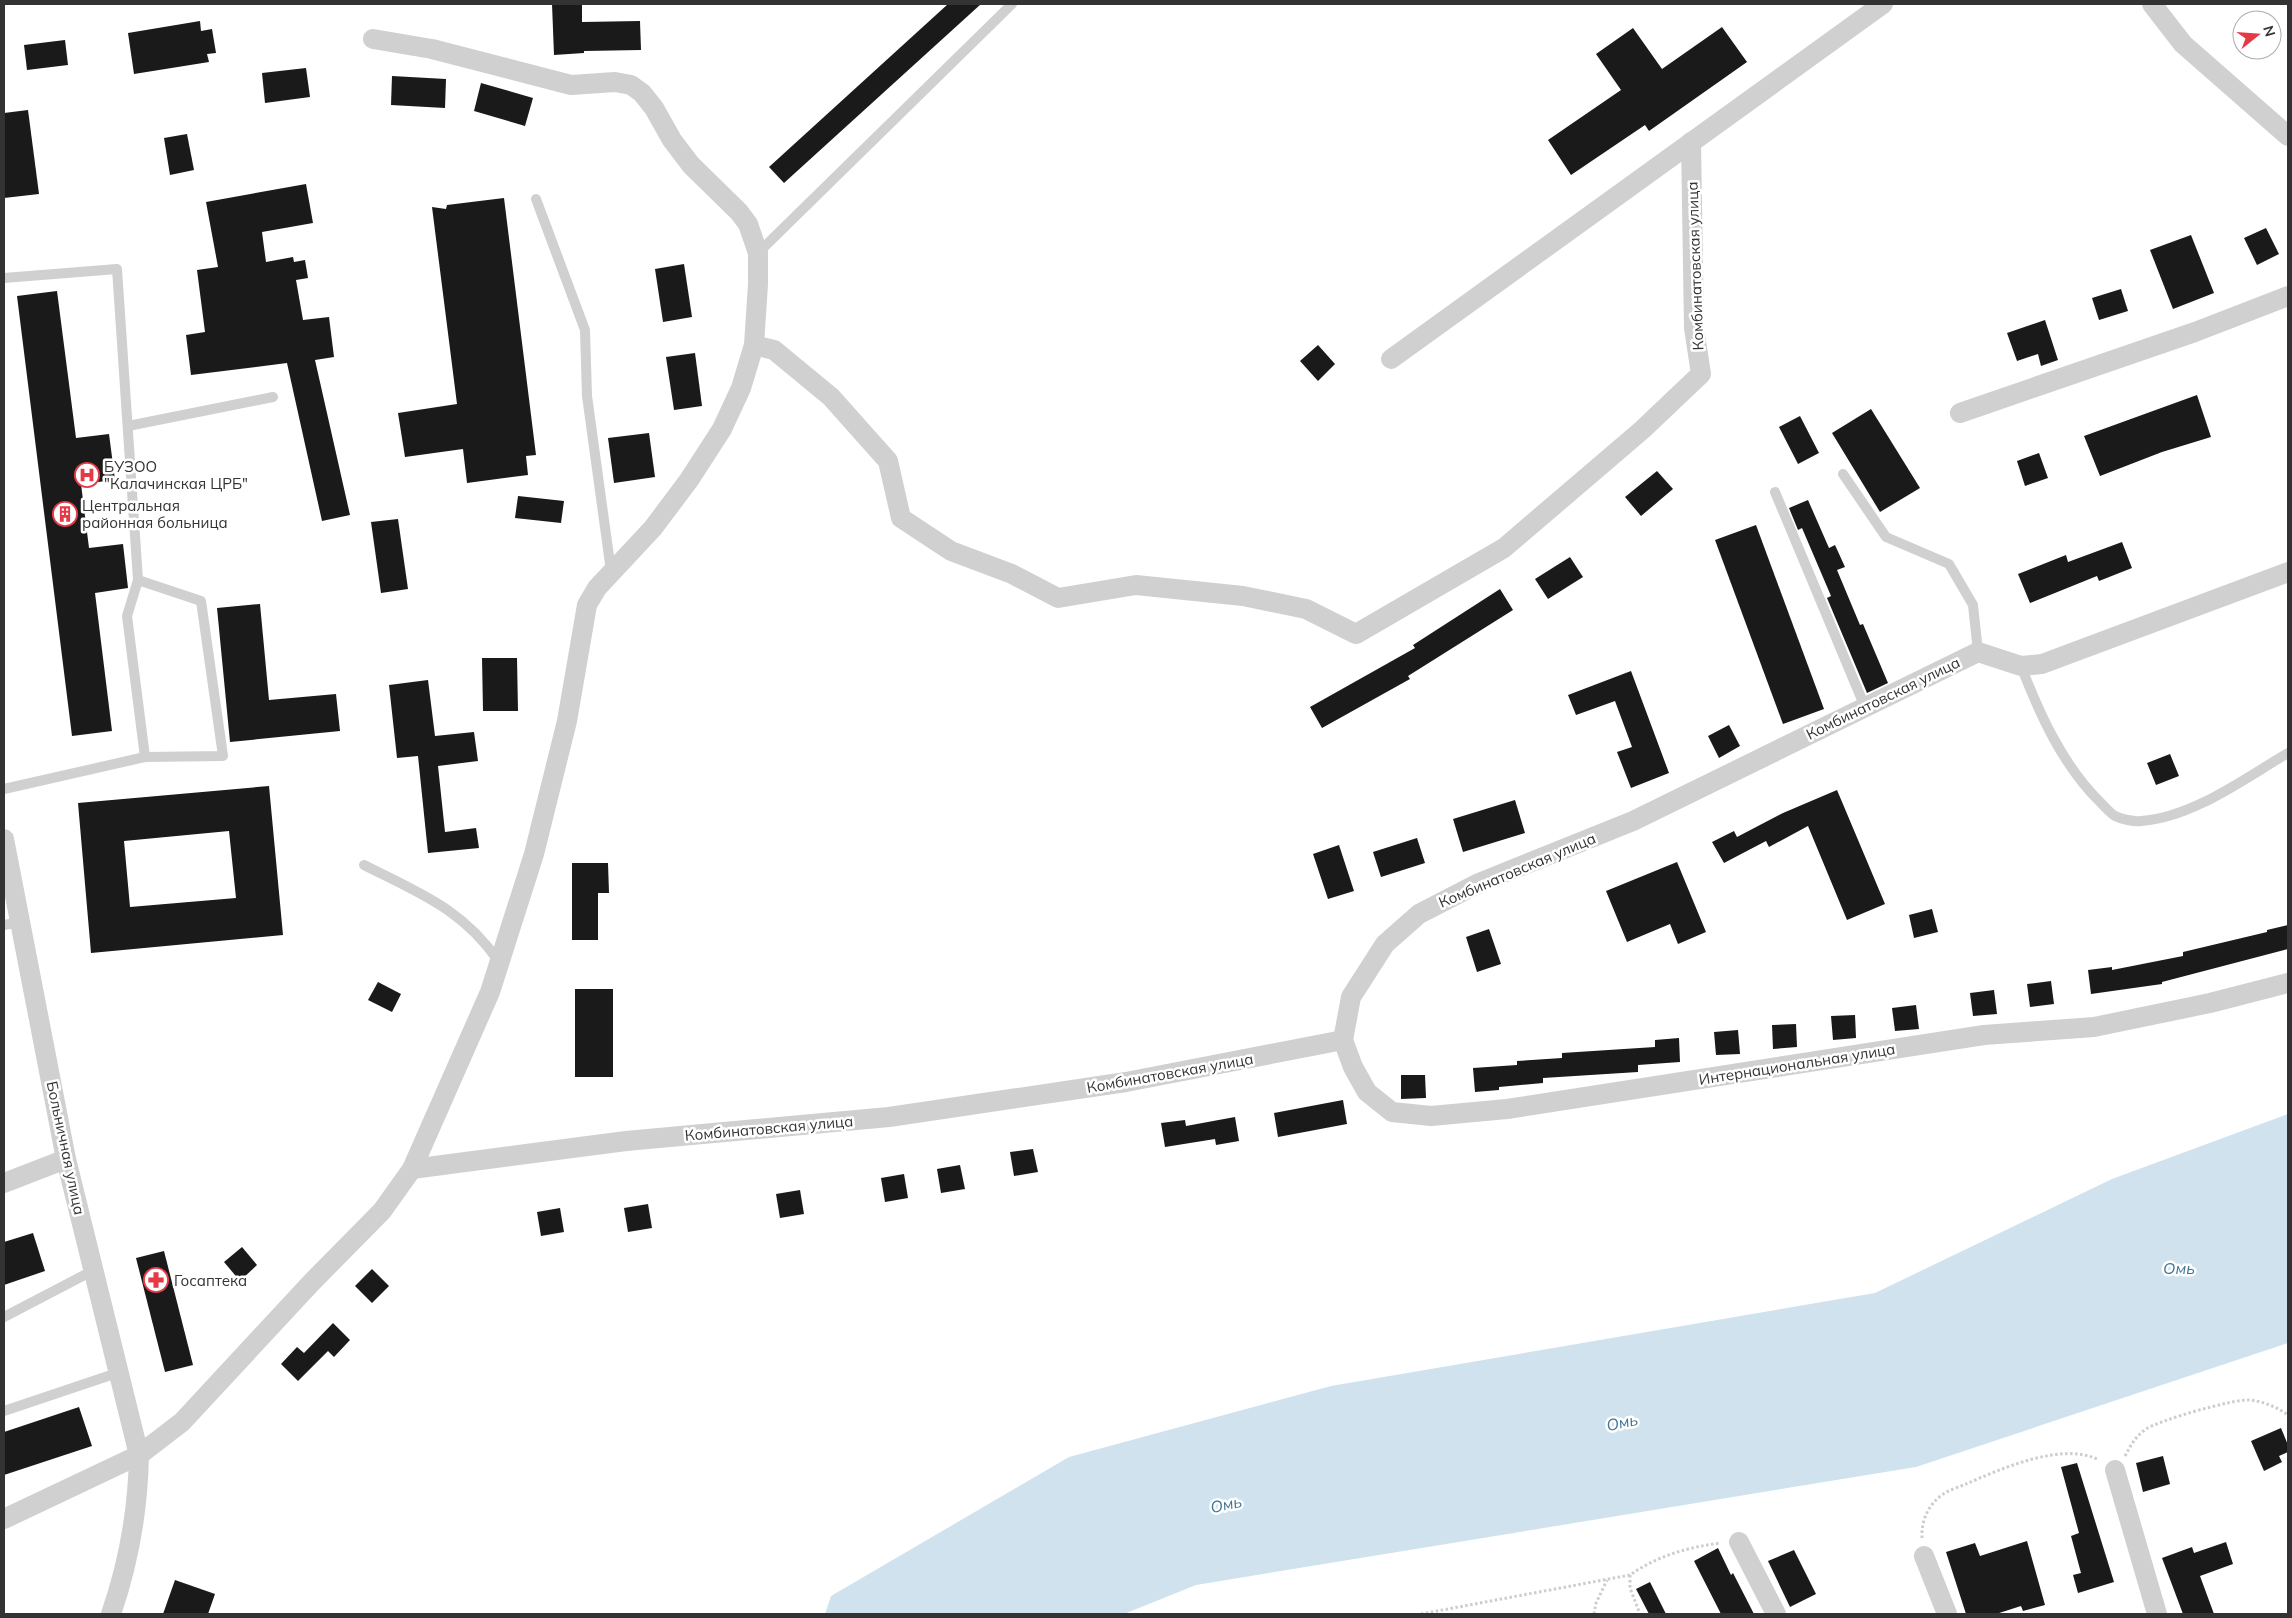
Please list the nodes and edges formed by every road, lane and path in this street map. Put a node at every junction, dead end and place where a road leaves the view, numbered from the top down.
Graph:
1 (1012, 4) edge
2 (1883, 4) edge
3 (2152, 4) edge
4 (373, 39) dead end
5 (2288, 136) edge
6 (1691, 142) junction
7 (536, 199) dead end
8 (758, 253) junction
9 (4, 278) edge
10 (2288, 296) edge
11 (754, 345) junction
12 (1391, 360) dead end
13 (273, 397) dead end
14 (1960, 413) dead end
15 (128, 426) junction
16 (1843, 474) dead end
17 (1775, 492) dead end
18 (611, 571) junction
19 (2288, 572) edge
20 (138, 580) junction
21 (1978, 652) junction
22 (2021, 666) junction
23 (1864, 707) junction
24 (2288, 753) edge
25 (146, 757) junction
26 (4, 789) edge
27 (4, 839) edge
28 (364, 865) dead end
29 (12, 923) edge
30 (500, 963) junction
31 (2288, 983) edge
32 (1343, 1040) junction
33 (66, 1159) junction
34 (412, 1169) junction
35 (4, 1183) edge
36 (94, 1270) junction
37 (4, 1317) edge
38 (120, 1372) junction
39 (4, 1411) edge
40 (2288, 1415) edge
41 (139, 1455) junction
42 (2115, 1470) junction
43 (4, 1519) edge
44 (1739, 1542) joint
45 (1924, 1556) joint
46 (1630, 1575) junction
47 (1607, 1579) junction
48 (111, 1614) edge
49 (1421, 1614) edge
50 (1594, 1614) edge
51 (1640, 1614) edge
52 (1776, 1614) edge
53 (1947, 1614) edge
54 (2157, 1614) edge

1 - 8 lane
2 - 6 street
3 - 5 street
4 - 8 street
6 - 11 street, Комбинатовская улица
6 - 12 street
7 - 18 lane
8 - 11 street
9 - 15 lane
10 - 14 street
11 - 18 street
13 - 15 lane
15 - 20 lane
16 - 21 lane
17 - 23 lane
18 - 30 street
19 - 22 street, Комбинатовская улица
20 - 25 lane
20 - 25 lane
21 - 22 street, Комбинатовская улица
21 - 23 street, Комбинатовская улица
22 - 24 lane
23 - 32 street, Комбинатовская улица
25 - 26 lane
27 - 29 street, Больничная улица
28 - 30 lane
29 - 33 street, Больничная улица
30 - 34 street
31 - 32 street, Интернациональная улица
32 - 34 street, Комбинатовская улица
33 - 35 street
33 - 36 street, Больничная улица
34 - 41 street
36 - 37 lane
36 - 38 street, Больничная улица
38 - 39 lane
38 - 41 street, Больничная улица
40 - 42 path
41 - 43 street
41 - 48 street, Больничная улица
42 - 45 path
42 - 54 street
44 - 46 path
44 - 52 street
45 - 53 street
46 - 47 path
46 - 51 path
47 - 49 path
47 - 50 path

